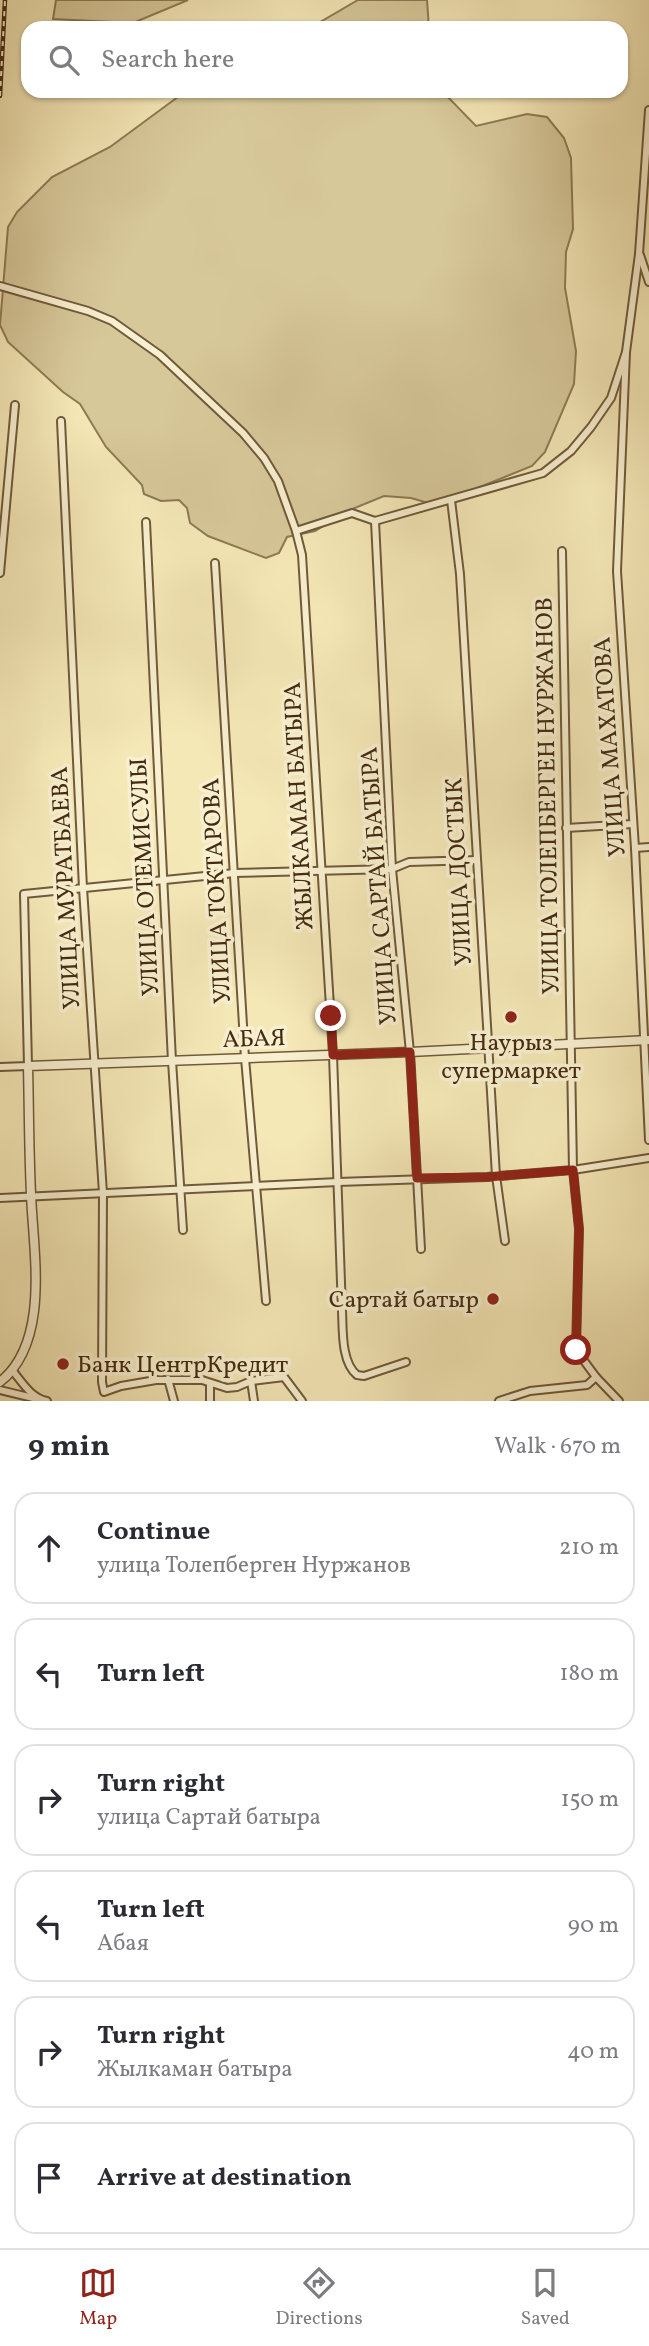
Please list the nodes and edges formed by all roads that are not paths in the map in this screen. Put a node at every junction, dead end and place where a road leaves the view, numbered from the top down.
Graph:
1 (649, 110) edge
2 (639, 254) junction
3 (649, 282) edge
4 (0, 286) edge
5 (625, 352) junction
6 (15, 405) dead end
7 (61, 421) dead end
8 (451, 500) junction
9 (375, 521) junction
10 (146, 522) dead end
11 (296, 531) junction
12 (562, 551) dead end
13 (215, 563) dead end
14 (0, 573) edge
15 (634, 824) junction
16 (566, 828) junction
17 (649, 847) edge
18 (635, 848) junction
19 (477, 860) junction
20 (392, 869) junction
21 (320, 870) junction
22 (235, 873) junction
23 (164, 880) junction
24 (83, 888) junction
25 (647, 1040) edge
26 (572, 1044) junction
27 (488, 1048) junction
28 (410, 1052) junction
29 (333, 1055) junction
30 (245, 1058) junction
31 (172, 1061) junction
32 (94, 1063) junction
33 (28, 1066) junction
34 (0, 1067) edge
35 (649, 1140) edge
36 (649, 1158) edge
37 (573, 1170) junction
38 (496, 1176) junction
39 (417, 1178) junction
40 (338, 1182) junction
41 (255, 1186) junction
42 (181, 1191) junction
43 (103, 1194) junction
44 (31, 1197) junction
45 (0, 1198) edge
46 (183, 1230) dead end
47 (505, 1241) dead end
48 (421, 1249) dead end
49 (265, 1301) dead end
50 (406, 1362) dead end
51 (12, 1370) junction
52 (597, 1377) junction
53 (168, 1379) junction
54 (251, 1381) junction
55 (0, 1382) edge
56 (210, 1383) junction
57 (0, 1390) edge
58 (104, 1392) junction
59 (39, 1400) edge
60 (47, 1401) edge
61 (99, 1401) edge
62 (174, 1401) edge
63 (210, 1401) edge
64 (254, 1401) edge
65 (302, 1401) edge
66 (499, 1401) edge
67 (619, 1401) edge

1 - 2 street
2 - 3 street
2 - 5 street
4 - 11 street, ЖЫЛКАМАН БАТЫРА
5 - 8 street
5 - 15 street, УЛИЦА МАХАТОВА
6 - 14 street
7 - 24 street, УЛИЦА МУРАТБАЕВА
8 - 9 street
8 - 19 street, УЛИЦА ДОСТЫК
9 - 11 street
9 - 20 street, УЛИЦА САРТАЙ БАТЫРА
10 - 23 street, УЛИЦА ОТЕМИСУЛЫ
11 - 21 street, ЖЫЛКАМАН БАТЫРА
12 - 16 street, УЛИЦА ТОЛЕПБЕРГЕН НУРЖАНОВ
13 - 22 street, УЛИЦА ТОКТАРОВА
15 - 16 street
15 - 18 street, УЛИЦА МАХАТОВА
16 - 26 street, УЛИЦА ТОЛЕПБЕРГЕН НУРЖАНОВ
17 - 18 street
18 - 25 street, УЛИЦА МАХАТОВА
19 - 20 street
19 - 27 street, УЛИЦА ДОСТЫК
20 - 21 street
20 - 28 street, УЛИЦА САРТАЙ БАТЫРА
21 - 22 street
21 - 29 street, ЖЫЛКАМАН БАТЫРА
22 - 23 street
22 - 30 street, УЛИЦА ТОКТАРОВА
23 - 24 street
23 - 31 street, УЛИЦА ОТЕМИСУЛЫ
24 - 32 street, УЛИЦА МУРАТБАЕВА
24 - 33 street
25 - 26 street, АБАЯ
25 - 35 street, УЛИЦА МАХАТОВА
26 - 27 street, АБАЯ
26 - 37 street, УЛИЦА ТОЛЕПБЕРГЕН НУРЖАНОВ
27 - 28 street, АБАЯ
27 - 38 street, УЛИЦА ДОСТЫК
28 - 29 street, АБАЯ
28 - 39 street, УЛИЦА САРТАЙ БАТЫРА
29 - 30 street, АБАЯ
29 - 40 street, ЖЫЛКАМАН БАТЫРА
30 - 31 street, АБАЯ
30 - 41 street, УЛИЦА ТОКТАРОВА
31 - 32 street, АБАЯ
31 - 42 street, УЛИЦА ОТЕМИСУЛЫ
32 - 33 street, АБАЯ
32 - 43 street, УЛИЦА МУРАТБАЕВА
33 - 34 street
33 - 44 street
36 - 37 street
37 - 38 street
37 - 52 street, УЛИЦА ТОЛЕПБЕРГЕН НУРЖАНОВ
38 - 39 street
38 - 47 street, УЛИЦА ДОСТЫК
39 - 40 street
39 - 48 street, УЛИЦА САРТАЙ БАТЫРА
40 - 41 street
40 - 50 street, ЖЫЛКАМАН БАТЫРА
41 - 42 street
41 - 49 street, УЛИЦА ТОКТАРОВА
42 - 43 street
42 - 46 street, УЛИЦА ОТЕМИСУЛЫ
43 - 44 street
43 - 58 street, УЛИЦА МУРАТБАЕВА
44 - 45 street
44 - 51 street
51 - 55 street
51 - 59 street
52 - 66 street
52 - 67 street, УЛИЦА ТОЛЕПБЕРГЕН НУРЖАНОВ
53 - 56 street
53 - 58 street
53 - 62 street
54 - 56 street
54 - 64 street
54 - 65 street
56 - 63 street
57 - 59 street
58 - 61 street
59 - 60 street

